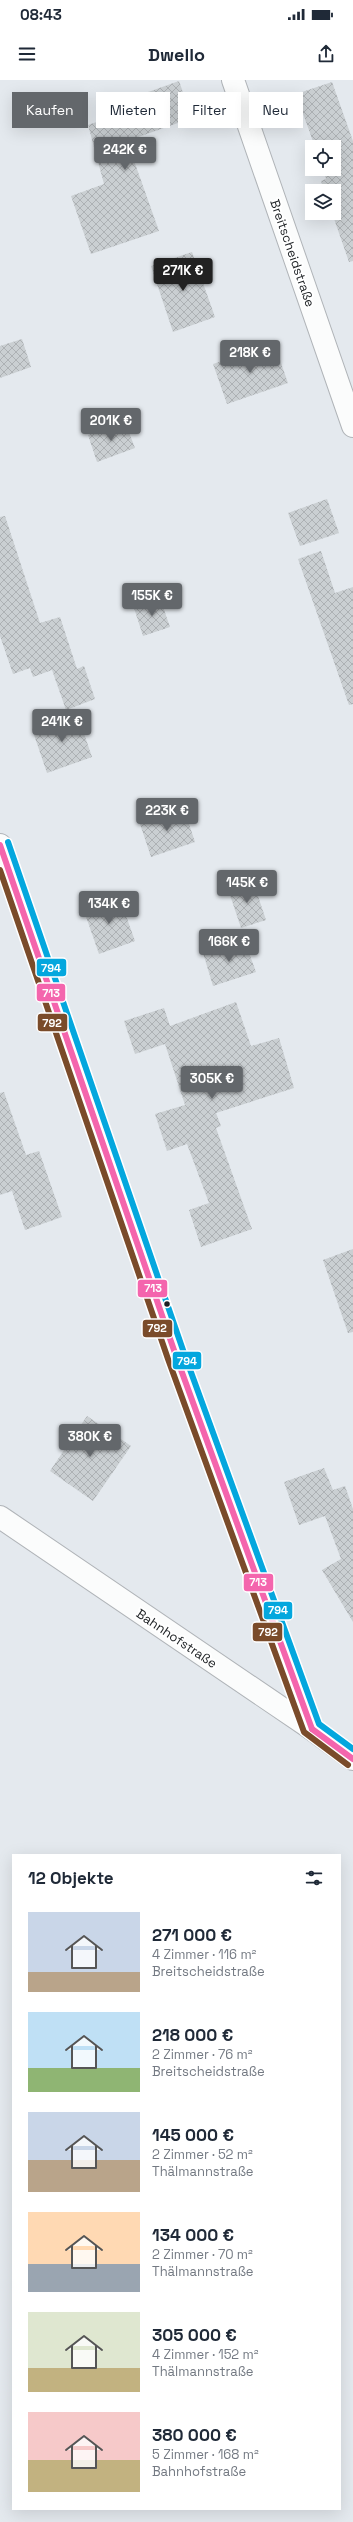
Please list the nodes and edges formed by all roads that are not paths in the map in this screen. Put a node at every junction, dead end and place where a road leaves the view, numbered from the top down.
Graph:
1 (233, 80) edge
2 (353, 426) edge
3 (0, 845) edge
4 (0, 1517) edge
5 (312, 1729) junction
6 (353, 1759) edge

1 - 2 main road, Breitscheidstraße
3 - 5 main road
4 - 5 main road, Bahnhofstraße
5 - 6 main road, Bahnhofstraße

